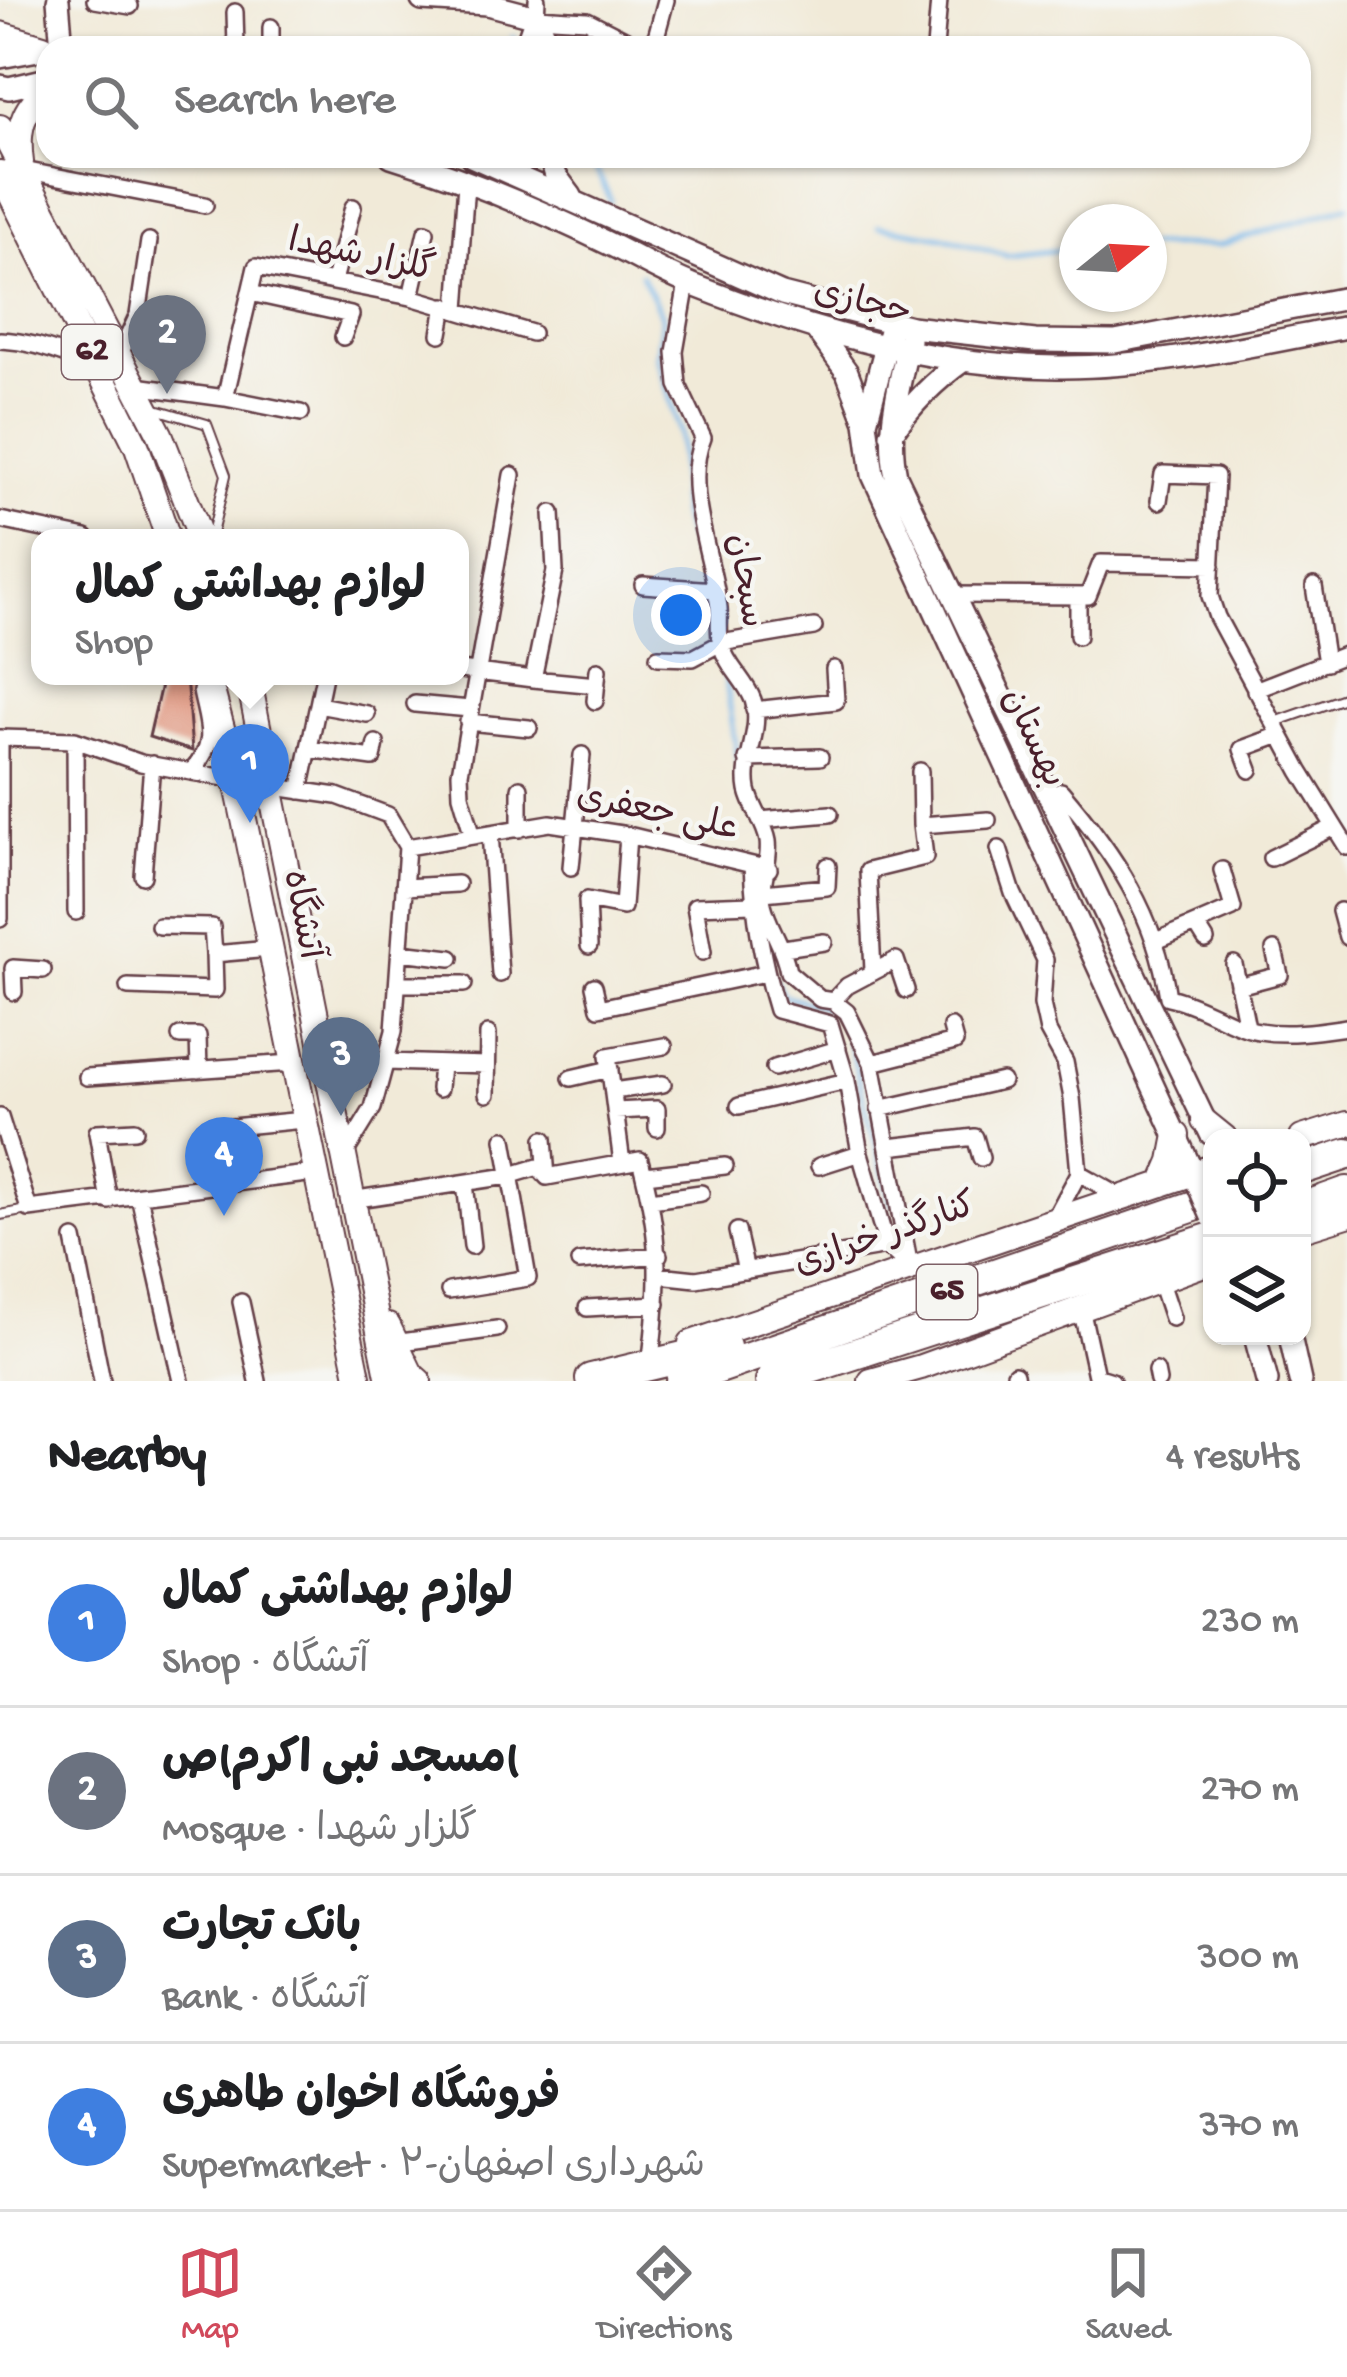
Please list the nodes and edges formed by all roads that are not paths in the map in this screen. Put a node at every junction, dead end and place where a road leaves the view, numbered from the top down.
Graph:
1 (58, 0) edge
2 (95, 0) edge
3 (422, 0) edge
4 (666, 0) edge
5 (939, 0) edge
6 (130, 6) dead end
7 (536, 8) edge
8 (235, 12) dead end
9 (271, 27) dead end
10 (0, 34) edge
11 (54, 36) edge
12 (236, 36) edge
13 (271, 36) edge
14 (618, 36) edge
15 (656, 36) edge
16 (936, 36) edge
17 (36, 44) edge
18 (36, 51) edge
19 (0, 57) edge
20 (36, 82) edge
21 (0, 86) edge
22 (36, 100) edge
23 (0, 127) edge
24 (424, 168) edge
25 (508, 168) edge
26 (554, 168) edge
27 (11, 172) edge
28 (466, 183) junction
29 (574, 201) junction
30 (205, 205) dead end
31 (353, 207) dead end
32 (426, 232) dead end
33 (149, 241) dead end
34 (334, 280) junction
35 (687, 283) junction
36 (250, 293) junction
37 (411, 297) junction
38 (1347, 298) edge
39 (1319, 304) junction
40 (314, 307) junction
41 (451, 308) junction
42 (902, 325) junction
43 (1347, 327) edge
44 (313, 328) dead end
45 (816, 329) junction
46 (532, 333) dead end
47 (440, 334) dead end
48 (1305, 335) junction
49 (343, 337) dead end
50 (0, 340) edge
51 (897, 349) junction
52 (110, 360) junction
53 (964, 360) junction
54 (141, 396) junction
55 (225, 398) junction
56 (301, 413) dead end
57 (866, 422) junction
58 (891, 434) junction
59 (512, 475) dead end
60 (1159, 501) dead end
61 (552, 513) dead end
62 (0, 520) edge
63 (43, 529) edge
64 (165, 529) edge
65 (197, 529) edge
66 (213, 529) edge
67 (1212, 565) junction
68 (643, 584) dead end
69 (1315, 586) dead end
70 (715, 590) junction
71 (952, 595) junction
72 (1078, 596) junction
73 (814, 627) dead end
74 (1078, 636) dead end
75 (721, 643) junction
76 (1347, 654) edge
77 (658, 657) dead end
78 (1326, 662) junction
79 (469, 667) edge
80 (834, 669) dead end
81 (469, 671) edge
82 (533, 679) junction
83 (200, 685) edge
84 (210, 685) edge
85 (249, 685) edge
86 (323, 685) edge
87 (468, 685) edge
88 (597, 685) dead end
89 (1256, 690) junction
90 (1347, 697) edge
91 (415, 704) dead end
92 (318, 705) junction
93 (754, 710) junction
94 (367, 714) dead end
95 (469, 715) junction
96 (256, 725) junction
97 (529, 728) dead end
98 (220, 729) junction
99 (1277, 729) junction
100 (0, 738) edge
101 (75, 740) junction
102 (376, 743) dead end
103 (309, 749) junction
104 (582, 755) dead end
105 (820, 757) dead end
106 (747, 759) junction
107 (152, 764) junction
108 (1250, 770) dead end
109 (192, 771) junction
110 (920, 771) dead end
111 (236, 779) junction
112 (269, 786) junction
113 (520, 788) dead end
114 (300, 791) junction
115 (1061, 791) dead end
116 (830, 814) dead end
117 (760, 820) junction
118 (988, 820) dead end
119 (921, 825) junction
120 (572, 827) junction
121 (1334, 827) junction
122 (520, 829) junction
123 (482, 835) junction
124 (628, 835) junction
125 (407, 847) junction
126 (1347, 848) edge
127 (999, 849) dead end
128 (1271, 858) dead end
129 (1080, 864) junction
130 (827, 866) dead end
131 (571, 867) dead end
132 (760, 867) junction
133 (1222, 870) dead end
134 (1057, 873) junction
135 (143, 876) dead end
136 (457, 884) dead end
137 (405, 887) junction
138 (758, 898) junction
139 (1340, 911) dead end
140 (76, 912) dead end
141 (0, 919) edge
142 (1196, 924) junction
143 (159, 926) dead end
144 (1347, 937) edge
145 (1206, 940) dead end
146 (1156, 941) junction
147 (824, 942) dead end
148 (589, 946) dead end
149 (784, 948) junction
150 (269, 949) junction
151 (1274, 950) dead end
152 (401, 952) junction
153 (703, 952) dead end
154 (214, 954) junction
155 (451, 958) dead end
156 (1234, 964) dead end
157 (43, 970) dead end
158 (873, 970) junction
159 (500, 974) dead end
160 (765, 974) junction
161 (398, 983) junction
162 (9, 984) edge
163 (464, 984) dead end
164 (594, 986) dead end
165 (1238, 986) junction
166 (128, 987) dead end
167 (906, 991) dead end
168 (833, 1001) junction
169 (1247, 1027) junction
170 (1347, 1027) edge
171 (488, 1034) dead end
172 (953, 1034) dead end
173 (180, 1036) dead end
174 (664, 1046) dead end
175 (838, 1049) junction
176 (386, 1062) junction
177 (293, 1063) junction
178 (872, 1063) junction
179 (441, 1064) junction
180 (488, 1066) junction
181 (774, 1068) dead end
182 (610, 1069) junction
183 (200, 1070) junction
184 (87, 1077) dead end
185 (571, 1078) dead end
186 (848, 1081) junction
187 (1002, 1081) dead end
188 (663, 1084) dead end
189 (439, 1089) dead end
190 (613, 1091) junction
191 (487, 1094) dead end
192 (739, 1106) dead end
193 (879, 1108) junction
194 (615, 1111) junction
195 (1, 1119) edge
196 (303, 1120) junction
197 (1347, 1124) edge
198 (222, 1128) dead end
199 (657, 1128) dead end
200 (1208, 1129) edge
201 (135, 1130) dead end
202 (1177, 1135) junction
203 (1311, 1135) edge
204 (505, 1139) dead end
205 (544, 1139) dead end
206 (889, 1147) junction
207 (860, 1153) junction
208 (1347, 1154) edge
209 (343, 1158) junction
210 (981, 1158) dead end
211 (622, 1163) junction
212 (725, 1166) dead end
213 (819, 1166) dead end
214 (1311, 1166) edge
215 (315, 1173) junction
216 (1079, 1173) junction
217 (645, 1175) junction
218 (508, 1176) junction
219 (547, 1177) junction
220 (1203, 1179) edge
221 (1203, 1181) edge
222 (1203, 1182) edge
223 (465, 1183) junction
224 (1162, 1184) junction
225 (701, 1192) dead end
226 (1347, 1192) edge
227 (139, 1196) junction
228 (1121, 1197) junction
229 (351, 1200) junction
230 (651, 1200) junction
231 (109, 1201) junction
232 (1311, 1205) edge
233 (29, 1209) junction
234 (1347, 1214) edge
235 (0, 1215) edge
236 (1054, 1219) junction
237 (1311, 1226) edge
238 (737, 1231) dead end
239 (74, 1239) dead end
240 (472, 1246) dead end
241 (887, 1246) junction
242 (659, 1255) junction
243 (1054, 1256) junction
244 (1203, 1258) edge
245 (1203, 1261) edge
246 (579, 1262) dead end
247 (1131, 1264) junction
248 (364, 1266) junction
249 (910, 1268) junction
250 (746, 1271) junction
251 (659, 1275) junction
252 (337, 1277) junction
253 (1159, 1280) junction
254 (449, 1291) dead end
255 (241, 1302) dead end
256 (657, 1304) junction
257 (587, 1308) dead end
258 (1082, 1308) junction
259 (1172, 1318) dead end
260 (497, 1329) dead end
261 (394, 1343) junction
262 (1258, 1345) edge
263 (1292, 1345) edge
264 (651, 1358) junction
265 (923, 1374) edge
266 (1096, 1379) edge
267 (589, 1380) edge
268 (882, 1380) edge
269 (102, 1381) edge
270 (181, 1381) edge
271 (258, 1381) edge
272 (344, 1381) edge
273 (359, 1381) edge
274 (389, 1381) edge
275 (419, 1381) edge
276 (681, 1381) edge
277 (771, 1381) edge
278 (830, 1381) edge
279 (1267, 1381) edge
280 (1300, 1381) edge

1 - 11 main road
2 - 6 street
3 - 7 main road
4 - 15 street
5 - 16 street
7 - 14 street
8 - 12 street
9 - 13 street
10 - 17 main road
18 - 19 main road
20 - 21 main road
22 - 27 main road
23 - 27 main road, 62
24 - 28 main road, حجازی
25 - 29 main road, حجازی
26 - 29 main road
27 - 30 street
27 - 52 main road, 62
28 - 35 main road, حجازی
28 - 41 street
29 - 42 main road, حجازی
31 - 34 street
32 - 37 street
33 - 52 street
34 - 36 street, گلزار شهدا
34 - 37 street, گلزار شهدا
35 - 45 main road, حجازی
35 - 70 street, سبحان
36 - 40 street
36 - 55 street, گلزار شهدا
37 - 41 street, گلزار شهدا
38 - 39 main road, حجازی
39 - 42 main road, حجازی
39 - 48 main road
40 - 44 street
40 - 49 street
41 - 46 street, گلزار شهدا
41 - 47 street
42 - 51 main road, بهستان
43 - 48 main road, حجازی
45 - 51 main road, حجازی
45 - 57 main road
48 - 53 main road, حجازی
50 - 52 street
51 - 53 main road, حجازی
51 - 57 main road, بهستان
51 - 58 main road, بهستان
52 - 54 main road, 62
52 - 64 main road, 62
53 - 58 main road
54 - 55 street
54 - 65 main road, 62
54 - 66 lane
55 - 56 street
57 - 134 main road, بهستان
58 - 71 main road, بهستان
59 - 79 street
60 - 67 street
61 - 82 street
62 - 63 street
67 - 72 street
67 - 89 street
68 - 70 street
69 - 78 street
70 - 75 street, سبحان
71 - 72 street
71 - 129 main road, بهستان
72 - 74 street
73 - 75 street
75 - 77 street
75 - 93 street, سبحان
76 - 78 street
78 - 89 street
80 - 93 street
81 - 82 street
82 - 88 street
83 - 109 street
84 - 98 main road, آتشگاه
85 - 96 main road, آتشگاه
86 - 92 street
87 - 95 street
89 - 99 street
90 - 99 lane
91 - 95 street
92 - 94 street
92 - 103 street
93 - 106 street
95 - 97 street
95 - 123 street
96 - 98 main road
96 - 112 main road, آتشگاه
98 - 111 main road, آتشگاه
99 - 108 street
99 - 121 street
100 - 101 street
100 - 141 street
101 - 107 street
101 - 140 street
102 - 103 street
103 - 114 street
104 - 120 street
105 - 106 street
106 - 117 street
107 - 109 street
107 - 135 street
109 - 111 street
110 - 119 street
111 - 150 main road, آتشگاه
112 - 114 street
112 - 209 main road, آتشگاه
113 - 122 street
114 - 125 street
115 - 146 street
116 - 117 street
117 - 132 street
118 - 119 street
119 - 158 street
120 - 122 street, علی جعفری
120 - 124 street, علی جعفری
120 - 131 street
121 - 126 street
121 - 128 street
122 - 123 street, علی جعفری
123 - 125 street, علی جعفری
123 - 159 street
124 - 132 street, علی جعفری
124 - 148 street
125 - 137 street
127 - 216 street
129 - 134 main road
129 - 200 main road, بهستان
130 - 138 street
132 - 138 street
133 - 142 street
134 - 202 main road, بهستان
136 - 137 street
137 - 152 street
138 - 149 street
138 - 153 street
138 - 160 street
139 - 144 street
142 - 145 street
142 - 146 street
143 - 154 street
146 - 169 street
147 - 149 street
149 - 168 street
150 - 154 street
150 - 177 main road, آتشگاه
151 - 165 street
152 - 155 street
152 - 161 street
154 - 166 street
156 - 165 street
157 - 162 street
158 - 167 street
158 - 168 street
160 - 164 street
160 - 175 street
161 - 163 street
161 - 176 street
165 - 169 street
168 - 178 street
169 - 170 street
171 - 180 street
172 - 178 street
173 - 183 street
174 - 182 street
175 - 181 street
175 - 186 street
176 - 179 street
176 - 209 street
177 - 183 street
177 - 196 main road, آتشگاه
178 - 193 street
179 - 180 street
179 - 189 street
180 - 191 street
182 - 185 street
182 - 190 street
183 - 184 street
186 - 192 street
186 - 207 street
187 - 193 street
188 - 190 street
190 - 194 street
193 - 206 street
194 - 199 street
194 - 211 street
195 - 233 street
196 - 198 street
196 - 215 main road, آتشگاه
197 - 203 main road
201 - 231 street
202 - 220 main road, بهستان
202 - 224 main road
204 - 218 street
205 - 219 street
206 - 210 street
206 - 249 street
207 - 213 street
207 - 241 street
208 - 214 highway
209 - 229 main road, آتشگاه
211 - 217 street
211 - 219 street
212 - 217 street
215 - 227 street
215 - 252 main road, آتشگاه
216 - 228 street
216 - 236 street
217 - 230 street
218 - 219 street
218 - 223 street
218 - 254 street
221 - 224 main road, کنارگذر خرازی
222 - 243 highway, 65
223 - 229 street
223 - 240 street
224 - 228 main road, کنارگذر خرازی
225 - 230 street
226 - 232 highway
227 - 231 street
227 - 270 street
228 - 236 main road, کنارگذر خرازی
229 - 248 main road, آتشگاه
230 - 242 street
231 - 233 street
233 - 235 lane
234 - 237 main road
236 - 249 main road, کنارگذر خرازی
238 - 250 street
239 - 269 street
241 - 249 street
241 - 250 street
242 - 246 street
242 - 251 street
243 - 267 highway
243 - 276 highway, 65
244 - 247 highway, 65
245 - 253 main road
247 - 277 highway, 65
247 - 278 highway
248 - 261 main road
248 - 274 main road, آتشگاه
249 - 264 main road, کنارگذر خرازی
250 - 251 street
251 - 256 street
252 - 272 main road
252 - 273 main road, آتشگاه
253 - 258 main road
253 - 259 street
255 - 271 street
256 - 257 street
256 - 264 street
258 - 265 main road
258 - 266 street
260 - 261 street
261 - 275 main road
262 - 279 main road
263 - 280 main road
264 - 267 main road, کنارگذر خرازی
265 - 268 main road

